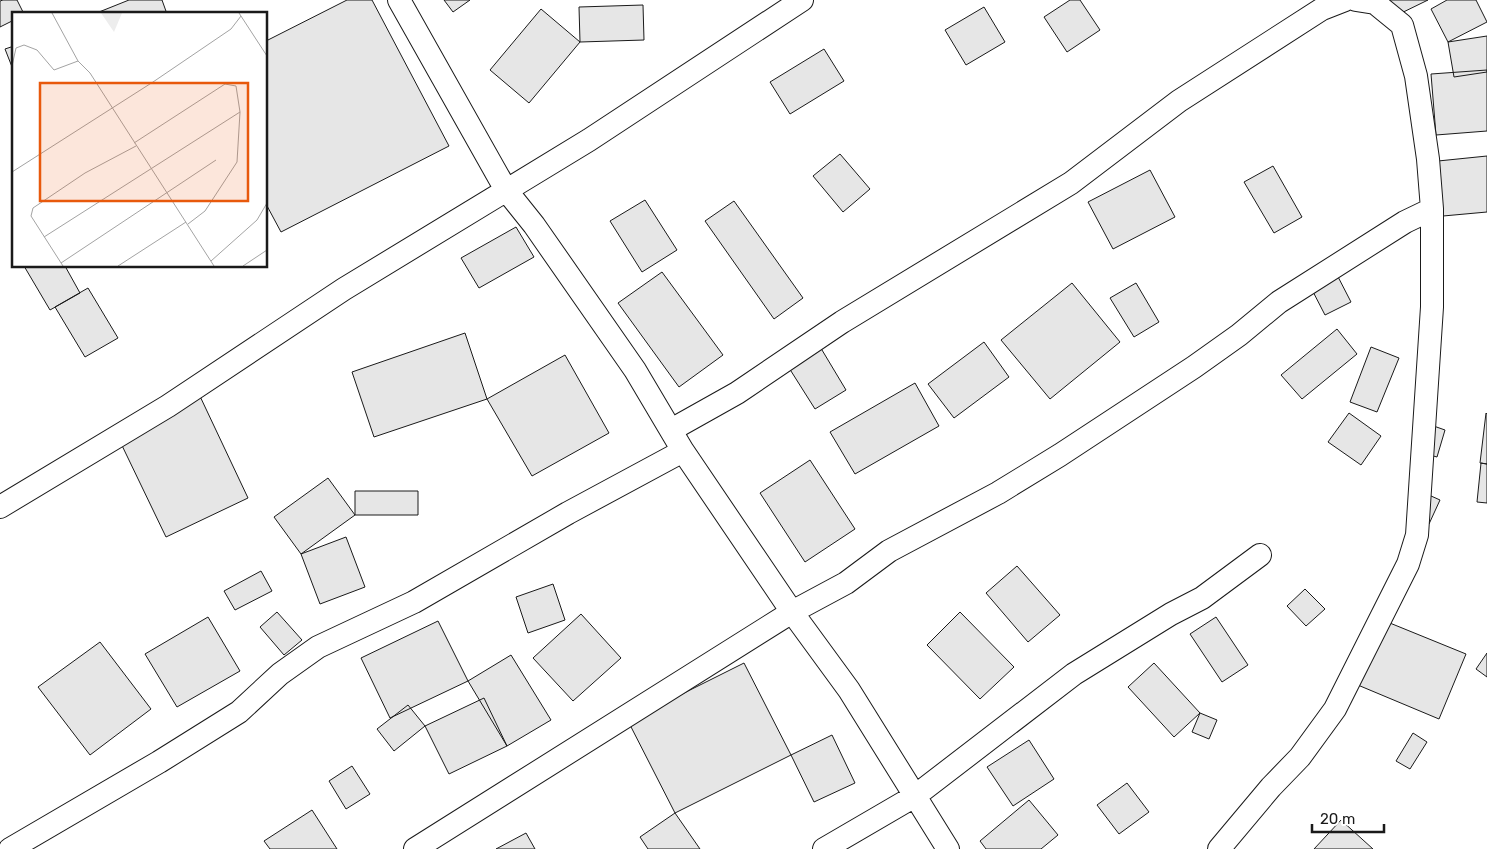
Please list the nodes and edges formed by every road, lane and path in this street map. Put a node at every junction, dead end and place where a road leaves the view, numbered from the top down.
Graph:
1 (399, 0) edge
2 (802, 0) edge
3 (1345, 0) edge
4 (1356, 0) edge
5 (506, 190) junction
6 (1432, 209) junction
7 (671, 430) junction
8 (683, 451) junction
9 (0, 507) edge
10 (1260, 555) dead end
11 (792, 612) junction
12 (915, 796) junction
13 (10, 849) edge
14 (415, 849) edge
15 (824, 849) edge
16 (948, 849) edge
17 (1219, 849) edge

1 - 5 street
2 - 5 street
3 - 7 street
4 - 6 street
5 - 7 street
5 - 9 street
6 - 11 street
6 - 17 street
7 - 8 street
8 - 11 street
8 - 13 street
10 - 12 street
11 - 12 street
11 - 14 street
12 - 15 street
12 - 16 street

